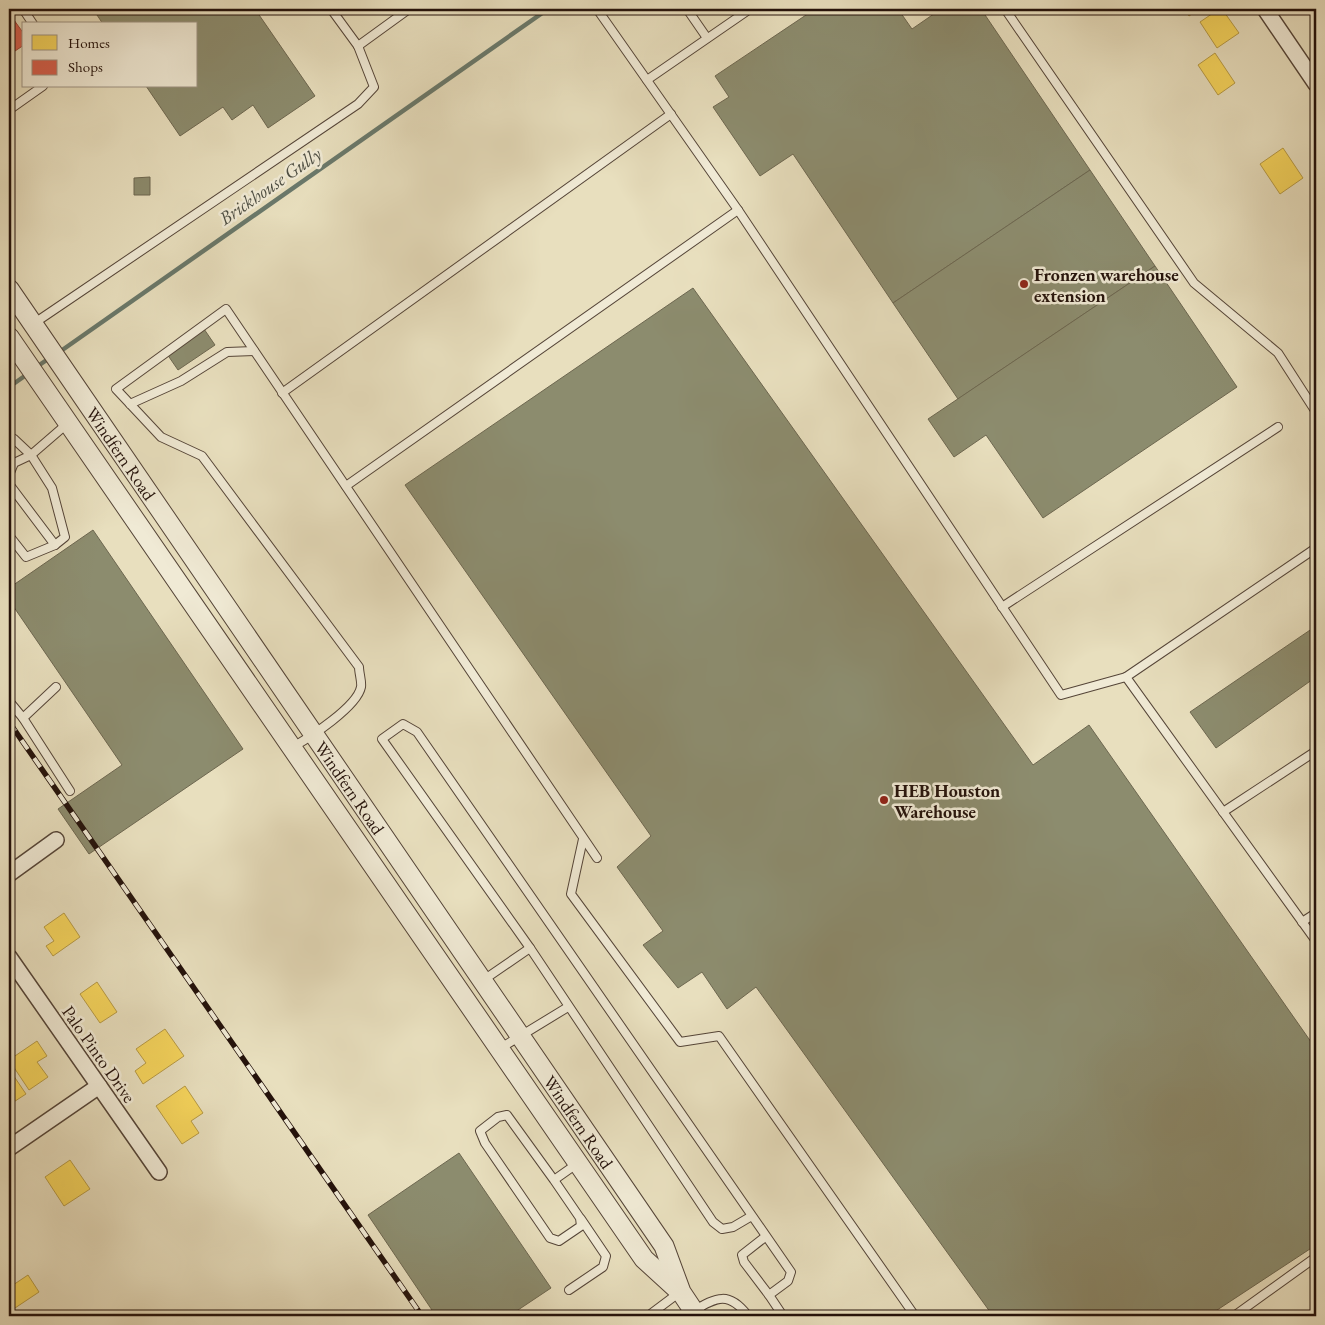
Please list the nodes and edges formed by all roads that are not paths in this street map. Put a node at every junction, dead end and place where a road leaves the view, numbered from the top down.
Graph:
1 (23, 9) edge
2 (331, 9) edge
3 (409, 9) edge
4 (596, 9) edge
5 (687, 9) edge
6 (750, 9) edge
7 (1005, 9) edge
8 (1265, 9) edge
9 (33, 22) edge
10 (707, 38) junction
11 (358, 46) junction
12 (647, 80) junction
13 (1316, 84) edge
14 (40, 88) edge
15 (9, 110) edge
16 (671, 114) junction
17 (738, 210) junction
18 (9, 289) edge
19 (39, 332) junction
20 (9, 336) edge
21 (254, 352) junction
22 (282, 393) junction
23 (130, 404) junction
24 (1316, 412) edge
25 (68, 423) junction
26 (1278, 427) dead end
27 (9, 444) edge
28 (31, 455) junction
29 (9, 475) edge
30 (9, 484) edge
31 (346, 486) junction
32 (9, 540) edge
33 (55, 545) junction
34 (1316, 548) edge
35 (1002, 608) junction
36 (1126, 677) junction
37 (56, 687) dead end
38 (9, 701) edge
39 (23, 718) junction
40 (314, 734) junction
41 (292, 748) junction
42 (1316, 751) edge
43 (70, 792) dead end
44 (1224, 812) junction
45 (583, 838) junction
46 (56, 840) dead end
47 (597, 858) dead end
48 (9, 874) edge
49 (1316, 913) edge
50 (1302, 922) junction
51 (1316, 941) edge
52 (530, 948) junction
53 (9, 957) edge
54 (482, 981) junction
55 (568, 1007) junction
56 (520, 1036) junction
57 (499, 1049) junction
58 (99, 1086) junction
59 (9, 1148) edge
60 (578, 1163) junction
61 (159, 1172) dead end
62 (554, 1180) junction
63 (750, 1217) junction
64 (580, 1218) junction
65 (765, 1237) junction
66 (1316, 1257) edge
67 (569, 1290) dead end
68 (680, 1292) junction
69 (769, 1295) junction
70 (695, 1314) edge
71 (650, 1316) edge
72 (748, 1316) edge
73 (783, 1316) edge
74 (915, 1316) edge
75 (1234, 1316) edge

1 - 9 lane
2 - 11 lane
3 - 11 lane
4 - 12 lane
5 - 10 lane
6 - 10 lane
7 - 24 lane
8 - 13 street
10 - 12 lane
11 - 19 lane
12 - 16 lane
14 - 15 lane
16 - 17 lane
16 - 22 lane
17 - 31 lane
17 - 35 lane
18 - 19 street, Windfern Road
19 - 20 street
19 - 40 street, Windfern Road
20 - 25 street, Windfern Road
21 - 22 lane
21 - 23 lane
21 - 23 lane
22 - 31 lane
23 - 40 lane
25 - 28 lane
25 - 41 street, Windfern Road
26 - 35 lane
27 - 28 lane
28 - 29 lane
28 - 33 lane
30 - 33 lane
31 - 45 lane
32 - 33 lane
34 - 36 lane
35 - 36 lane
36 - 44 lane
37 - 39 lane
38 - 39 lane
39 - 43 lane
40 - 41 lane
40 - 54 street, Windfern Road
41 - 57 street, Windfern Road
42 - 44 lane
44 - 50 lane
45 - 47 lane
45 - 74 lane
46 - 48 street
49 - 50 lane
50 - 51 lane
52 - 54 lane
52 - 55 lane
52 - 63 lane
53 - 58 street, Palo Pinto Drive
54 - 56 street, Windfern Road
55 - 56 lane
55 - 63 lane
56 - 57 lane
56 - 68 street, Windfern Road
57 - 60 street, Windfern Road
58 - 59 street
58 - 61 street, Palo Pinto Drive
60 - 62 lane
60 - 68 street, Windfern Road
62 - 64 lane
62 - 64 lane
63 - 65 lane
64 - 67 lane
65 - 69 lane
65 - 69 lane
66 - 75 lane
68 - 70 street, Windfern Road
68 - 71 lane
69 - 73 lane
70 - 72 lane

